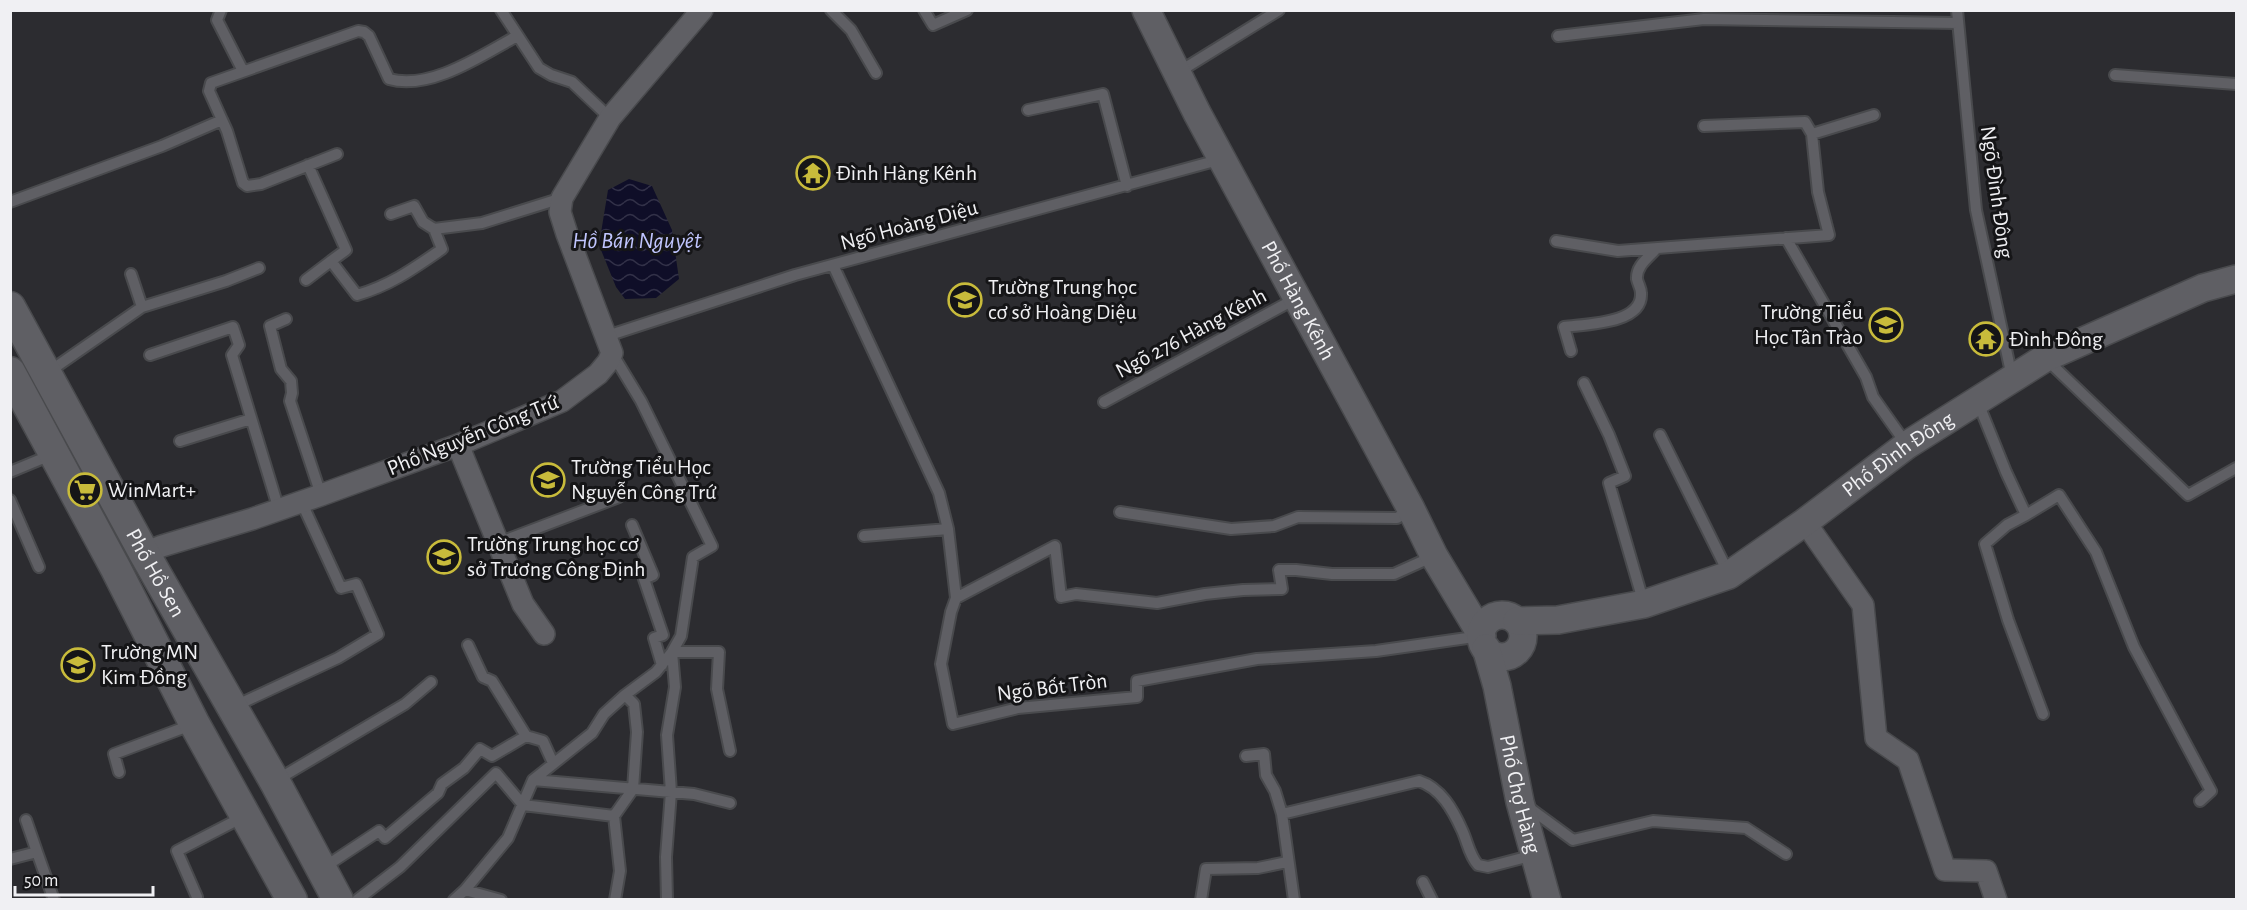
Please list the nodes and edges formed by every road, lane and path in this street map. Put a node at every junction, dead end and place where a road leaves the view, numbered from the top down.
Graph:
1 (221, 10) edge
2 (501, 10) edge
3 (702, 10) edge
4 (831, 10) edge
5 (924, 10) edge
6 (967, 10) edge
7 (1146, 10) edge
8 (1279, 10) edge
9 (1957, 10) edge
10 (1745, 15) edge
11 (1958, 23) junction
12 (517, 36) junction
13 (1558, 36) dead end
14 (243, 71) junction
15 (876, 73) dead end
16 (1176, 73) junction
17 (2115, 75) dead end
18 (2236, 84) edge
19 (1028, 110) dead end
20 (1874, 115) dead end
21 (610, 118) junction
22 (222, 120) junction
23 (1704, 126) dead end
24 (1812, 134) junction
25 (337, 154) dead end
26 (1222, 158) junction
27 (309, 165) junction
28 (1127, 186) junction
29 (561, 198) junction
30 (10, 202) edge
31 (391, 214) dead end
32 (434, 229) junction
33 (1786, 238) junction
34 (1556, 241) dead end
35 (1656, 249) junction
36 (331, 261) junction
37 (833, 266) junction
38 (258, 268) dead end
39 (131, 274) dead end
40 (2236, 279) edge
41 (306, 280) dead end
42 (1297, 298) junction
43 (142, 307) junction
44 (12, 314) edge
45 (286, 319) dead end
46 (610, 344) junction
47 (1571, 351) dead end
48 (150, 355) dead end
49 (2045, 358) junction
50 (10, 372) edge
51 (46, 373) junction
52 (2012, 377) junction
53 (1584, 383) dead end
54 (1977, 400) junction
55 (1104, 402) dead end
56 (251, 419) junction
57 (1660, 435) dead end
58 (180, 441) dead end
59 (458, 445) junction
60 (1907, 445) junction
61 (54, 454) junction
62 (2236, 468) edge
63 (10, 472) edge
64 (619, 497) dead end
65 (311, 498) junction
66 (10, 500) edge
67 (1411, 509) junction
68 (279, 510) junction
69 (1120, 512) dead end
70 (2026, 515) junction
71 (1805, 522) junction
72 (632, 525) dead end
73 (948, 529) junction
74 (864, 536) dead end
75 (498, 543) junction
76 (144, 554) junction
77 (1434, 556) junction
78 (39, 567) dead end
79 (1729, 575) junction
80 (956, 598) junction
81 (1644, 604) junction
82 (544, 634) dead end
83 (1501, 636) junction
84 (468, 645) dead end
85 (672, 652) junction
86 (662, 665) junction
87 (431, 682) dead end
88 (625, 695) junction
89 (232, 707) junction
90 (2043, 714) dead end
91 (194, 723) junction
92 (526, 736) junction
93 (730, 751) dead end
94 (1246, 756) dead end
95 (553, 763) junction
96 (119, 772) dead end
97 (533, 780) junction
98 (275, 782) junction
99 (633, 789) junction
100 (671, 792) junction
101 (2200, 801) dead end
102 (1520, 802) junction
103 (730, 803) dead end
104 (523, 805) junction
105 (1282, 814) junction
106 (246, 816) junction
107 (614, 816) junction
108 (26, 820) dead end
109 (37, 852) junction
110 (1786, 854) dead end
111 (1534, 855) junction
112 (10, 859) edge
113 (1287, 862) junction
114 (322, 868) junction
115 (1423, 882) dead end
116 (465, 890) junction
117 (197, 897) dead end
118 (54, 900) edge
119 (292, 900) edge
120 (338, 900) edge
121 (357, 900) edge
122 (454, 900) edge
123 (501, 900) edge
124 (615, 900) edge
125 (667, 900) edge
126 (1201, 900) edge
127 (1294, 900) edge
128 (1432, 900) edge
129 (1547, 900) edge
130 (1996, 900) edge

1 - 14 lane
2 - 12 lane
3 - 21 street
4 - 15 lane
5 - 6 lane
7 - 16 street, Phố Hàng Kênh
8 - 16 lane
9 - 11 lane, Ngõ Đình Đông
10 - 11 lane
10 - 13 lane
11 - 52 lane, Ngõ Đình Đông
12 - 14 lane
12 - 21 lane
14 - 22 lane
16 - 26 street, Phố Hàng Kênh
17 - 18 lane
19 - 28 lane
20 - 24 lane
21 - 29 street
22 - 27 lane
22 - 30 lane
23 - 24 lane
24 - 33 lane
25 - 27 lane
26 - 28 lane, Ngõ Hoàng Diệu
26 - 42 street, Phố Hàng Kênh
27 - 36 lane
28 - 37 lane, Ngõ Hoàng Diệu
29 - 32 lane
29 - 46 street
31 - 32 lane
32 - 36 lane
33 - 35 lane
33 - 60 lane
34 - 35 lane
35 - 47 lane
36 - 41 lane
37 - 46 lane, Ngõ Hoàng Diệu
37 - 73 lane, Ngõ Bốt Tròn
38 - 43 lane
39 - 43 lane
40 - 49 street, Phố Đình Đông
42 - 55 lane, Ngõ 276 Hàng Kênh
42 - 67 street, Phố Hàng Kênh
43 - 51 lane
44 - 51 main road, Phố Hồ Sen
45 - 65 lane
46 - 59 street, Phố Nguyễn Công Trứ
46 - 85 lane
48 - 56 lane
49 - 52 street, Phố Đình Đông
49 - 62 lane
50 - 61 main road, Phố Hồ Sen
51 - 76 main road, Phố Hồ Sen
52 - 54 street, Phố Đình Đông
53 - 81 lane
54 - 60 street, Phố Đình Đông
54 - 70 lane
56 - 58 lane
56 - 68 lane
57 - 79 lane
59 - 65 street, Phố Nguyễn Công Trứ
59 - 75 street
60 - 71 street, Phố Đình Đông
61 - 63 lane
61 - 91 main road, Phố Hồ Sen
64 - 75 lane
65 - 68 street, Phố Nguyễn Công Trứ
65 - 89 lane
66 - 78 lane
67 - 69 lane
67 - 77 street, Phố Hàng Kênh
68 - 76 street, Phố Nguyễn Công Trứ
70 - 90 lane
70 - 101 lane
71 - 79 street, Phố Đình Đông
71 - 130 street
72 - 86 lane
73 - 74 lane
73 - 80 lane, Ngõ Bốt Tròn
75 - 82 street
76 - 89 main road, Phố Hồ Sen
77 - 80 lane
77 - 83 street, Phố Hàng Kênh
79 - 81 street, Phố Đình Đông
80 - 83 lane, Ngõ Bốt Tròn
81 - 83 street, Phố Đình Đông
83 - 102 street, Phố Chợ Hàng
84 - 92 lane
85 - 86 lane
85 - 93 lane
85 - 100 lane
86 - 88 lane
87 - 98 lane
88 - 95 lane
88 - 99 lane
89 - 98 main road, Phố Hồ Sen
91 - 96 lane
91 - 106 main road, Phố Hồ Sen
92 - 95 lane
92 - 114 lane
94 - 105 lane
95 - 97 lane
97 - 99 lane
97 - 104 lane
98 - 114 main road, Phố Hồ Sen
99 - 100 lane
99 - 107 lane
100 - 103 lane
100 - 125 lane
102 - 110 lane
102 - 111 street, Phố Chợ Hàng
104 - 107 lane
104 - 116 lane
104 - 121 lane
105 - 111 lane
105 - 113 lane
106 - 117 lane
106 - 119 main road, Phố Hồ Sen
107 - 124 lane
108 - 109 lane
109 - 112 lane
109 - 118 lane
111 - 129 street, Phố Chợ Hàng
113 - 126 lane
113 - 127 lane
114 - 120 main road, Phố Hồ Sen
115 - 128 lane
116 - 122 lane
116 - 123 lane

